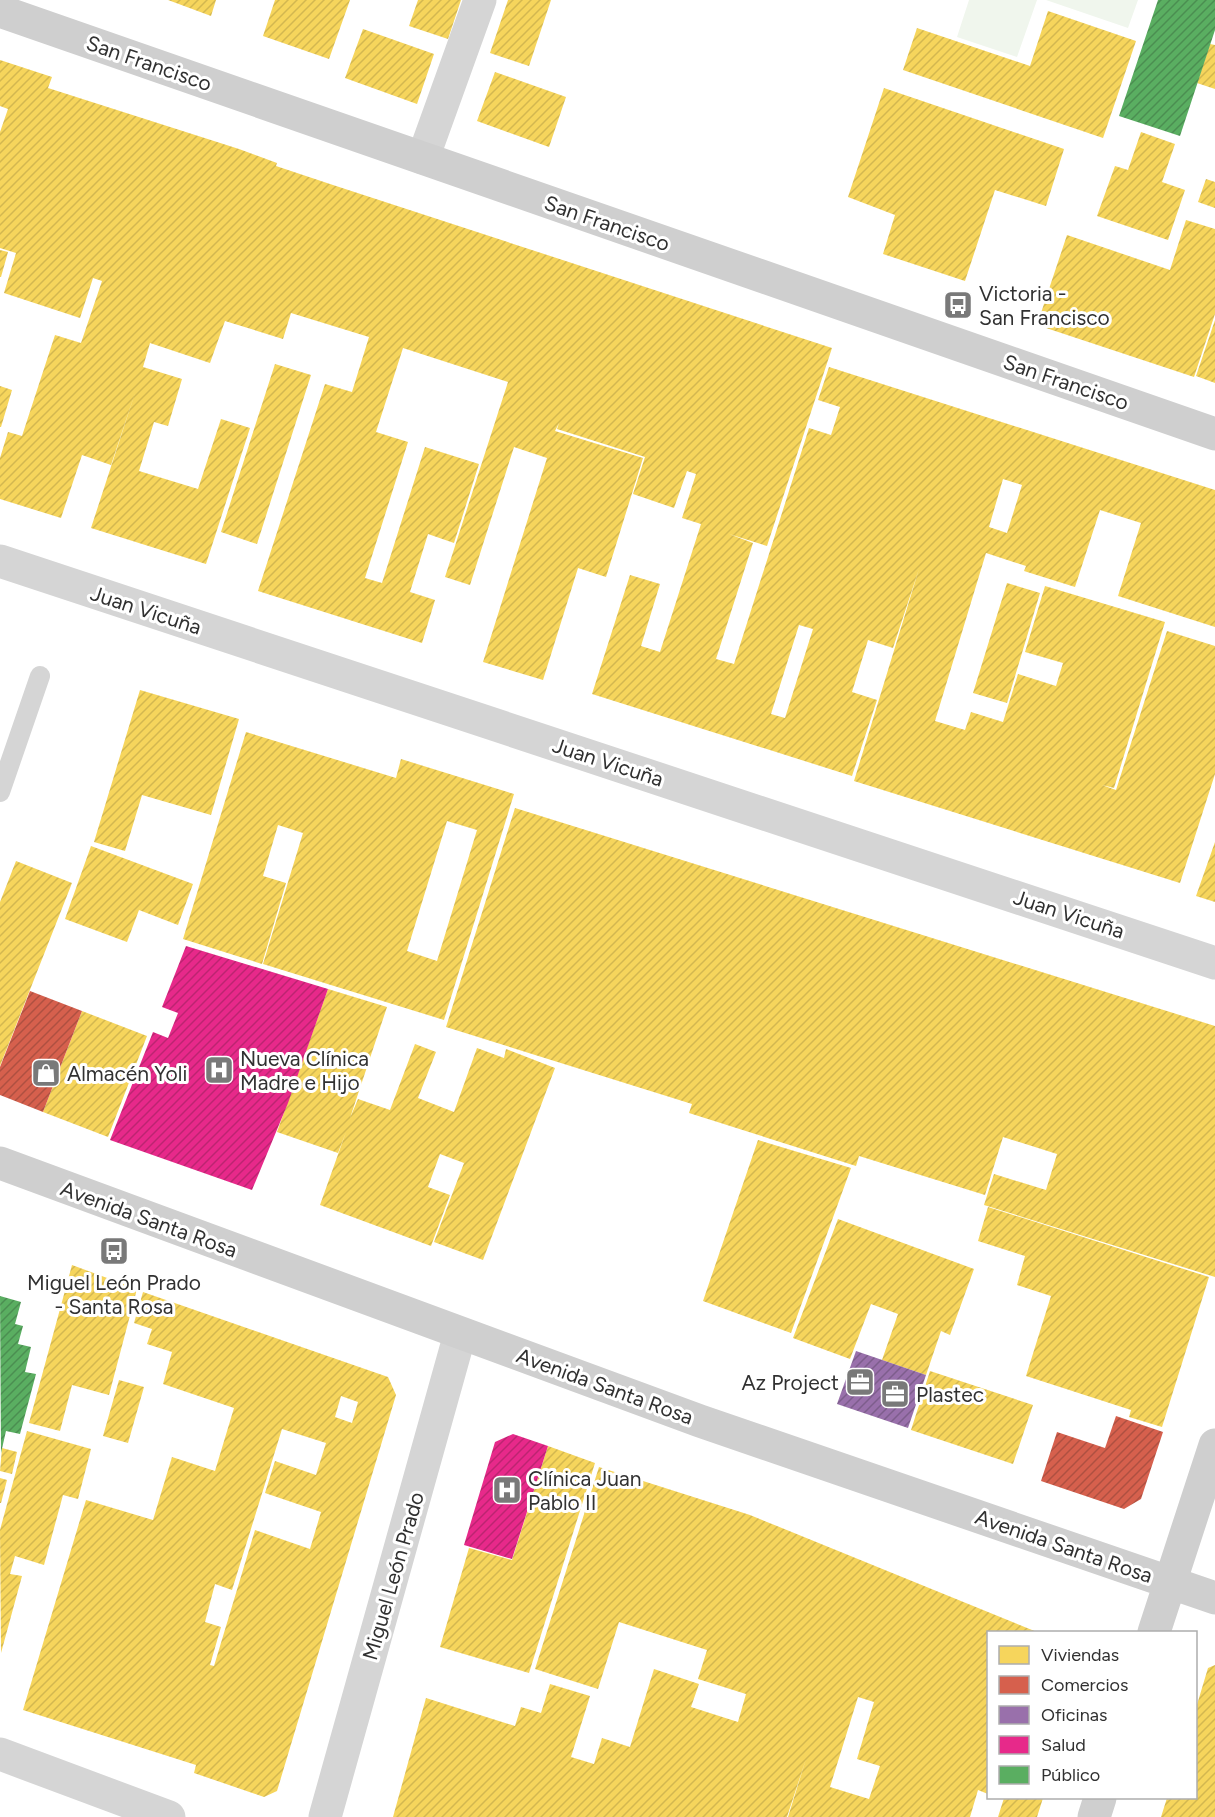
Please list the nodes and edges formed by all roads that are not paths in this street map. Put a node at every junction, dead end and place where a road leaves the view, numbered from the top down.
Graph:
1 (480, 0) edge
2 (0, 11) edge
3 (423, 158) junction
4 (1215, 434) edge
5 (0, 561) edge
6 (40, 676) dead end
7 (0, 792) edge
8 (1215, 963) edge
9 (0, 1163) edge
10 (460, 1334) junction
11 (1215, 1445) edge
12 (1170, 1583) junction
13 (1215, 1598) edge
14 (1154, 1631) edge
15 (0, 1754) edge
16 (1099, 1799) edge
17 (168, 1817) edge
18 (325, 1817) edge
19 (1094, 1817) edge

1 - 3 street
2 - 3 main road, San Francisco
3 - 4 main road, San Francisco
5 - 8 street, Juan Vicuña
6 - 7 lane
9 - 10 main road, Avenida Santa Rosa
10 - 12 main road, Avenida Santa Rosa
10 - 18 street, Miguel León Prado
11 - 12 main road
12 - 13 main road, Avenida Santa Rosa
12 - 14 main road
15 - 17 street
16 - 19 main road

